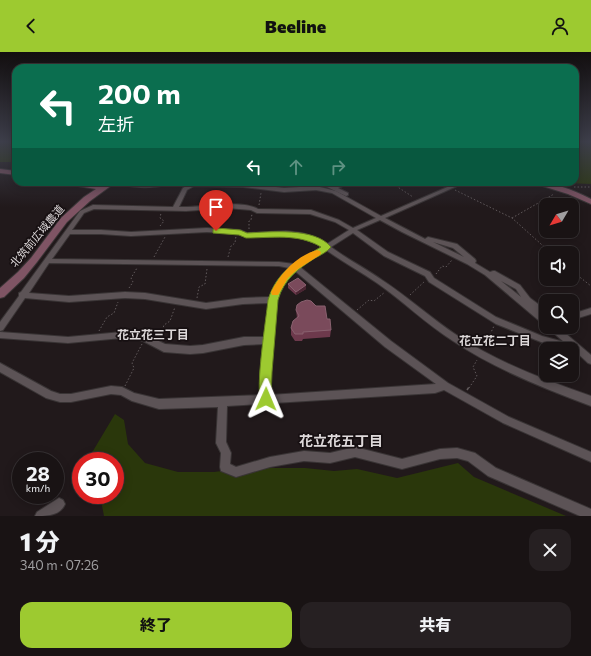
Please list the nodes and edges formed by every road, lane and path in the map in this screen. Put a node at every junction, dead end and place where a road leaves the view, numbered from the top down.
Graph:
1 (0, 171) edge
2 (12, 172) edge
3 (91, 186) edge
4 (106, 186) edge
5 (189, 186) edge
6 (252, 186) edge
7 (290, 186) edge
8 (304, 186) junction
9 (333, 186) edge
10 (396, 186) edge
11 (455, 186) edge
12 (550, 186) edge
13 (591, 186) edge
14 (261, 187) junction
15 (336, 187) joint
16 (103, 188) junction
17 (451, 188) junction
18 (562, 189) junction
19 (419, 201) junction
20 (591, 202) edge
21 (163, 209) junction
22 (175, 209) junction
23 (255, 210) junction
24 (380, 215) junction
25 (389, 218) dead end
26 (512, 218) junction
27 (353, 230) junction
28 (67, 232) junction
29 (156, 234) junction
30 (166, 234) junction
31 (243, 234) junction
32 (543, 246) edge
33 (327, 247) junction
34 (47, 260) junction
35 (141, 263) junction
36 (151, 263) junction
37 (208, 263) junction
38 (227, 264) junction
39 (295, 267) junction
40 (579, 277) edge
41 (591, 286) edge
42 (390, 289) junction
43 (0, 294) edge
44 (22, 295) junction
45 (123, 296) junction
46 (273, 300) junction
47 (177, 301) junction
48 (196, 305) junction
49 (539, 309) edge
50 (591, 311) edge
51 (352, 314) junction
52 (579, 315) edge
53 (539, 316) edge
54 (497, 320) junction
55 (0, 328) edge
56 (561, 334) edge
57 (0, 335) edge
58 (96, 336) junction
59 (145, 338) junction
60 (269, 340) junction
61 (552, 342) edge
62 (571, 342) edge
63 (157, 345) junction
64 (579, 349) edge
65 (481, 354) junction
66 (591, 360) edge
67 (0, 367) edge
68 (445, 386) junction
69 (122, 392) junction
70 (464, 396) junction
71 (266, 399) junction
72 (591, 401) edge
73 (223, 402) junction
74 (591, 457) edge
75 (59, 504) dead end
76 (591, 515) edge
77 (41, 516) edge

1 - 2 street
3 - 16 street
4 - 16 street, 北筑前広域農道
5 - 22 street
6 - 14 street
7 - 8 street
8 - 14 street
8 - 24 street
9 - 15 street
10 - 19 path
11 - 17 street
12 - 18 street
13 - 18 path
14 - 23 path
15 - 24 street
16 - 43 street, 北筑前広域農道
17 - 19 street
17 - 26 path
18 - 20 street
18 - 26 path
19 - 24 street
21 - 22 street
21 - 28 street
21 - 29 path
22 - 23 street
23 - 27 street
23 - 31 path
24 - 27 street
24 - 53 street
25 - 49 street
26 - 32 path
27 - 33 street
27 - 54 street
28 - 29 street
28 - 34 street
29 - 30 street
30 - 31 street
30 - 36 path
31 - 33 street
31 - 38 path
33 - 39 street
33 - 42 street
34 - 35 street
34 - 44 street
35 - 36 street
35 - 45 path
36 - 37 street
37 - 38 street
37 - 48 path
38 - 39 street
39 - 46 street
39 - 51 street
40 - 41 path
42 - 51 path
42 - 65 street
44 - 45 street
44 - 55 street
45 - 47 street
45 - 58 path
46 - 48 street
46 - 60 street
47 - 48 street
47 - 63 path
50 - 52 street
51 - 68 street
54 - 61 street
54 - 65 path
56 - 62 street
57 - 58 street
58 - 59 street
59 - 63 street
59 - 69 path
60 - 63 street
60 - 71 street
64 - 66 street
65 - 70 path
65 - 72 street
67 - 69 street
68 - 70 street
68 - 71 street
69 - 73 street
70 - 74 street
71 - 73 street
73 - 76 street
75 - 77 street

